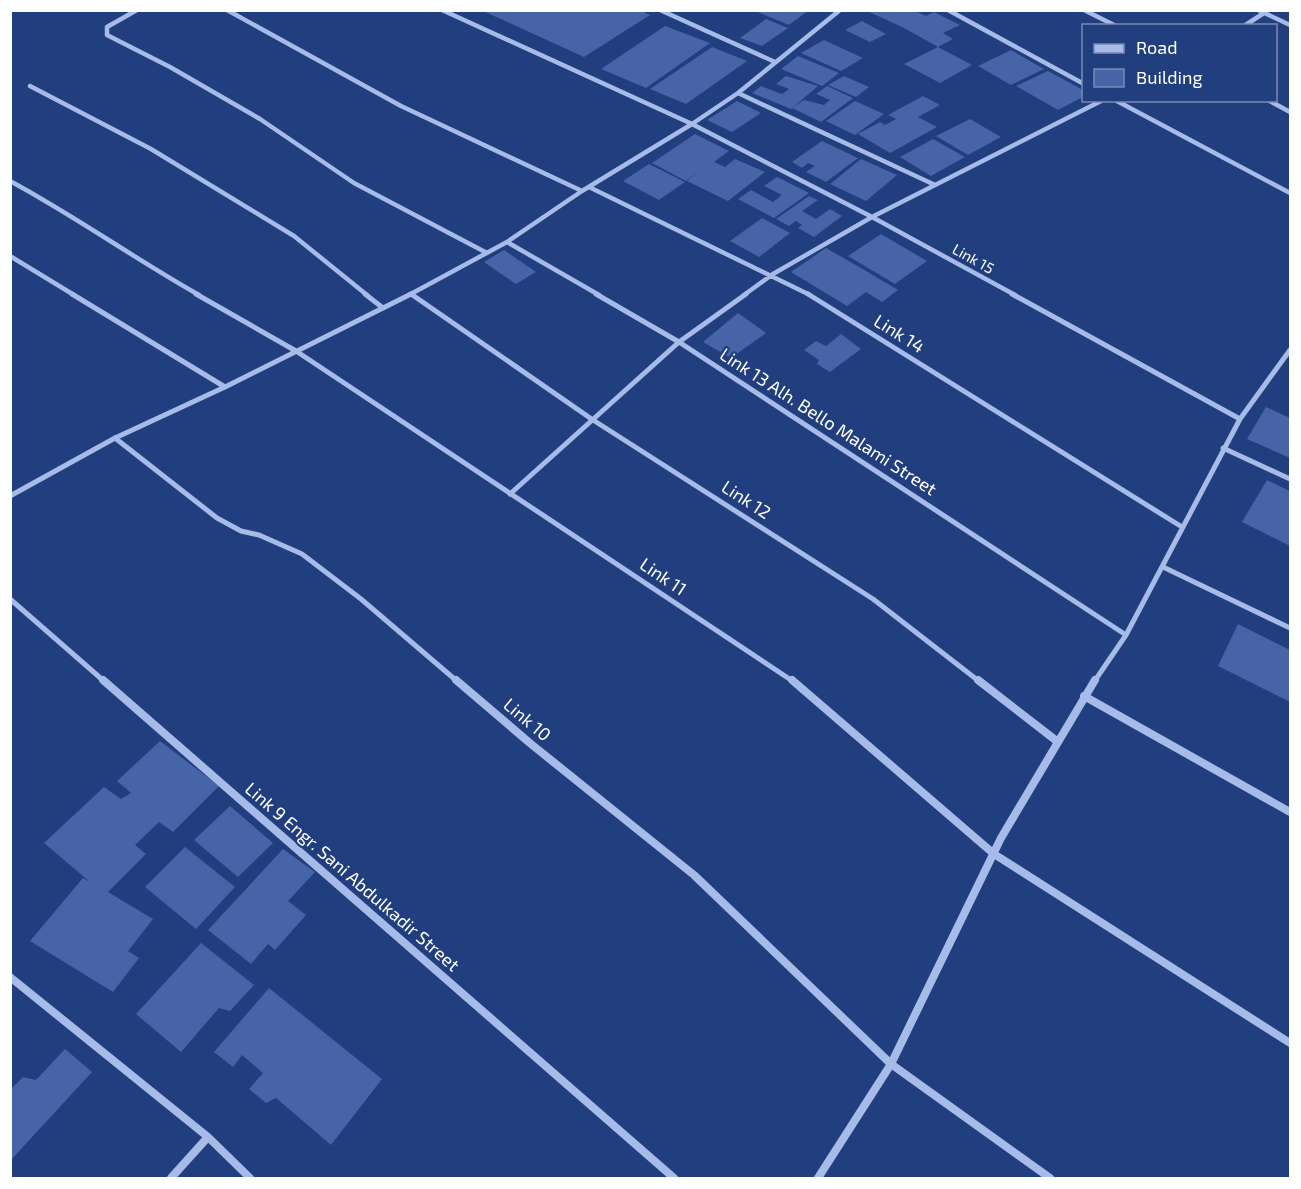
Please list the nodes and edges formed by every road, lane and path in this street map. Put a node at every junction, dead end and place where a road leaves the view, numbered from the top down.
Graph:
1 (137, 10) edge
2 (227, 10) edge
3 (442, 10) edge
4 (660, 10) edge
5 (948, 10) edge
6 (1084, 10) edge
7 (1258, 10) edge
8 (838, 11) edge
9 (1264, 13) junction
10 (1112, 24) edge
11 (1247, 24) edge
12 (1290, 25) edge
13 (775, 62) junction
14 (1082, 83) edge
15 (30, 86) dead end
16 (738, 93) junction
17 (1100, 102) edge
18 (1119, 102) edge
19 (1272, 102) edge
20 (1290, 112) edge
21 (692, 124) junction
22 (10, 181) edge
23 (935, 185) junction
24 (589, 187) junction
25 (582, 191) junction
26 (1290, 193) edge
27 (872, 217) junction
28 (507, 242) junction
29 (487, 253) junction
30 (10, 256) edge
31 (773, 274) junction
32 (411, 294) junction
33 (383, 308) junction
34 (679, 342) junction
35 (1290, 350) edge
36 (296, 351) junction
37 (1288, 358) edge
38 (225, 387) junction
39 (1240, 419) junction
40 (593, 420) junction
41 (115, 438) junction
42 (1223, 448) junction
43 (1290, 479) edge
44 (510, 494) junction
45 (11, 496) edge
46 (1182, 527) junction
47 (1163, 567) junction
48 (10, 599) edge
49 (1290, 628) edge
50 (1126, 635) junction
51 (1084, 696) junction
52 (1058, 742) junction
53 (1290, 812) edge
54 (994, 854) junction
55 (10, 977) edge
56 (1290, 1043) edge
57 (891, 1064) junction
58 (208, 1137) junction
59 (171, 1179) edge
60 (250, 1179) edge
61 (674, 1179) edge
62 (818, 1179) edge
63 (1050, 1179) edge

1 - 29 street
2 - 25 street
3 - 21 street, Link 15
4 - 13 street
5 - 14 street
6 - 10 street
7 - 9 street
8 - 13 street
9 - 11 street
9 - 12 street
13 - 16 street
15 - 33 street
16 - 21 street
16 - 23 street
17 - 23 street
18 - 26 street
19 - 20 street
21 - 24 street
21 - 27 street, Link 15
22 - 36 street, Link 11
23 - 27 street
24 - 25 street
24 - 31 street, Link 14
25 - 28 street
27 - 31 street
27 - 39 street, Link 15
28 - 29 street
28 - 34 street, Link 13 Alh. Bello Malami Street
29 - 32 street
30 - 38 street
31 - 34 street
31 - 46 street, Link 14
32 - 33 street
32 - 40 street, Link 12
33 - 36 street
34 - 40 street
34 - 50 street, Link 13 Alh. Bello Malami Street
35 - 37 street
36 - 38 street
36 - 44 street, Link 11
37 - 39 street
38 - 41 street
39 - 42 street
40 - 44 street
40 - 52 street, Link 12
41 - 45 street
41 - 57 street, Link 10
42 - 43 street
42 - 46 street
44 - 54 street, Link 11
46 - 47 street
47 - 49 street
47 - 50 street
48 - 61 street, Link 9 Engr. Sani Abdulkadir Street
50 - 51 street
51 - 52 street
51 - 53 street
52 - 54 street
54 - 56 street, Link 11
54 - 57 street
55 - 58 street
57 - 62 street
57 - 63 street, Link 10
58 - 59 street
58 - 60 street

